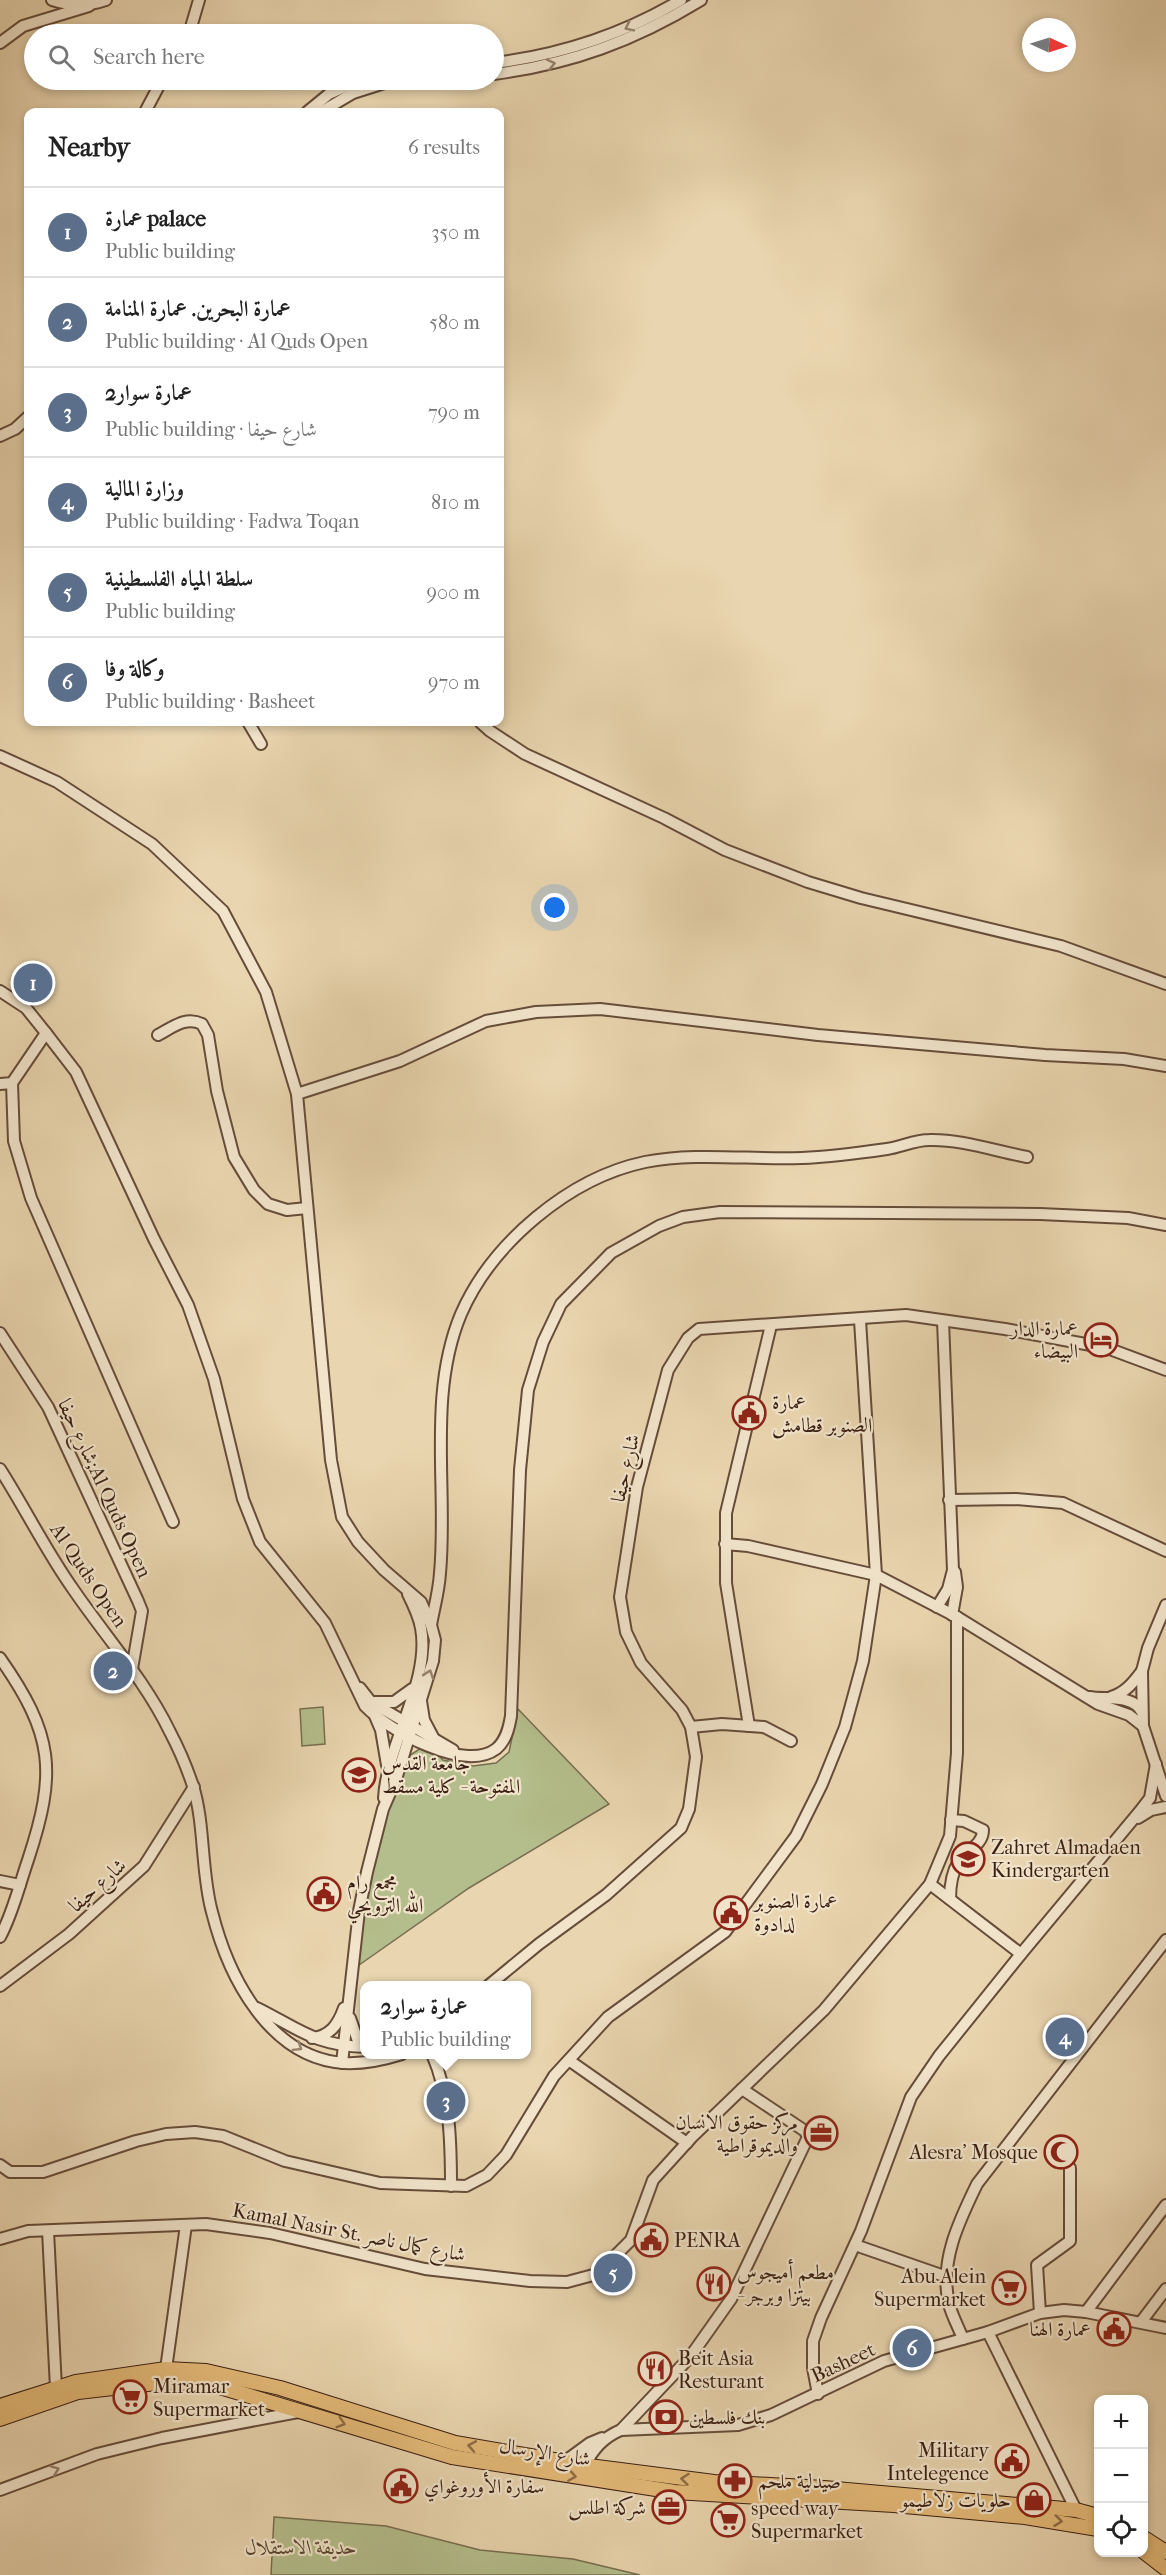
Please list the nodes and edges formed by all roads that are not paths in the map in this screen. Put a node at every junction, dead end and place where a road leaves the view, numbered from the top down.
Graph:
1 (46, 0) edge
2 (52, 0) edge
3 (106, 0) edge
4 (199, 0) edge
5 (681, 0) edge
6 (701, 0) edge
7 (89, 6) junction
8 (52, 17) junction
9 (29, 24) edge
10 (192, 24) edge
11 (24, 25) edge
12 (0, 43) edge
13 (504, 62) edge
14 (504, 72) edge
15 (157, 90) edge
16 (338, 90) edge
17 (362, 90) edge
18 (147, 108) edge
19 (312, 108) edge
20 (328, 108) edge
21 (24, 421) edge
22 (0, 436) edge
23 (250, 726) edge
24 (484, 726) edge
25 (261, 744) dead end
26 (0, 756) edge
27 (1166, 984) edge
28 (0, 992) edge
29 (46, 1033) junction
30 (158, 1035) dead end
31 (1166, 1066) edge
32 (12, 1083) junction
33 (0, 1084) edge
34 (297, 1094) junction
35 (1027, 1157) dead end
36 (307, 1209) junction
37 (1166, 1225) edge
38 (860, 1320) junction
39 (942, 1321) junction
40 (771, 1325) junction
41 (0, 1333) edge
42 (1166, 1370) edge
43 (0, 1468) edge
44 (950, 1500) junction
45 (173, 1522) dead end
46 (725, 1544) junction
47 (1166, 1551) edge
48 (953, 1570) junction
49 (876, 1575) junction
50 (404, 1585) junction
51 (1166, 1605) edge
52 (937, 1606) junction
53 (955, 1616) junction
54 (431, 1625) junction
55 (0, 1658) edge
56 (132, 1669) junction
57 (348, 1671) junction
58 (1142, 1671) junction
59 (414, 1686) junction
60 (1089, 1697) junction
61 (421, 1698) junction
62 (1108, 1698) junction
63 (371, 1702) junction
64 (1143, 1713) junction
65 (374, 1716) junction
66 (749, 1726) junction
67 (1143, 1726) junction
68 (691, 1727) junction
69 (405, 1729) junction
70 (791, 1741) dead end
71 (433, 1743) junction
72 (400, 1761) junction
73 (1156, 1764) junction
74 (388, 1771) junction
75 (194, 1787) junction
76 (1166, 1796) edge
77 (1166, 1807) edge
78 (383, 1809) junction
79 (951, 1820) junction
80 (1132, 1821) junction
81 (0, 1881) edge
82 (930, 1884) junction
83 (20, 1885) junction
84 (950, 1899) junction
85 (0, 1937) edge
86 (1166, 1940) edge
87 (1021, 1954) junction
88 (494, 1981) edge
89 (0, 1986) edge
90 (349, 1997) junction
91 (256, 2007) junction
92 (310, 2038) junction
93 (360, 2042) edge
94 (343, 2046) junction
95 (360, 2046) edge
96 (385, 2059) edge
97 (434, 2059) edge
98 (570, 2061) junction
99 (342, 2063) junction
100 (742, 2089) junction
101 (687, 2143) junction
102 (0, 2164) edge
103 (1070, 2168) dead end
104 (451, 2186) junction
105 (1166, 2205) edge
106 (186, 2225) junction
107 (48, 2230) junction
108 (0, 2238) edge
109 (855, 2245) junction
110 (947, 2277) junction
111 (1166, 2289) edge
112 (1086, 2312) junction
113 (1040, 2313) junction
114 (1141, 2322) junction
115 (1166, 2328) edge
116 (988, 2332) junction
117 (963, 2339) junction
118 (166, 2369) junction
119 (56, 2388) junction
120 (818, 2394) junction
121 (0, 2406) edge
122 (301, 2411) junction
123 (0, 2420) edge
124 (621, 2430) junction
125 (605, 2437) junction
126 (564, 2462) junction
127 (585, 2466) junction
128 (607, 2469) junction
129 (0, 2490) edge
130 (1076, 2510) junction
131 (1094, 2515) edge
132 (1094, 2528) edge
133 (1148, 2541) edge
134 (1166, 2552) edge
135 (1148, 2556) edge
136 (1166, 2569) edge

1 - 8 street
2 - 7 street
3 - 7 street
4 - 10 street
5 -> 13 street
14 -> 6 street
7 - 8 street
8 - 9 street
11 - 12 street
15 - 18 street
16 - 19 street
17 - 20 street
21 - 22 street
23 - 25 street
24 - 27 street
26 - 34 street
28 - 29 street
29 - 32 street
29 - 57 street
30 - 36 street
31 - 34 street
32 - 33 street
32 - 45 street
34 - 36 street
35 - 54 street
36 - 50 street
37 - 71 street
38 - 39 street, شارع حيفا
38 - 40 street, شارع حيفا
38 - 49 street
39 - 42 street, شارع حيفا
39 - 44 street, Kamal Nasir St. شارع كمال ناصر
40 - 46 street
40 - 68 street, شارع حيفا
41 - 56 street, شارع حيفا;Al Quds Open
43 - 56 street, Al Quds Open
44 - 47 street
44 - 48 street, Kamal Nasir St. شارع كمال ناصر
46 - 49 street
46 - 66 street
48 - 52 street
48 - 53 street, Kamal Nasir St. شارع كمال ناصر
49 - 52 street
49 - 98 street
50 - 54 street
50 - 59 street
51 - 58 street
52 - 53 street
53 - 60 street
53 - 79 street, Kamal Nasir St. شارع كمال ناصر
61 -> 54 street
55 - 83 street
56 - 75 street, Al Quds Open
57 - 63 street
57 - 65 street
58 - 62 street
58 - 64 street
59 - 63 street
59 - 69 street
60 - 62 street
60 - 67 street
61 - 69 street
61 - 71 street
62 - 64 street
63 - 69 street
64 - 67 street
65 - 69 street
65 - 74 street
66 - 68 street
66 - 70 street
67 - 73 street
68 - 88 street, شارع حيفا
69 - 71 street
69 - 72 street
69 - 74 street
71 - 72 street
72 - 78 street
73 - 76 street
73 - 80 street
74 - 78 street
75 - 89 street, شارع حيفا
75 - 91 street
77 - 80 street
78 - 90 street
79 - 82 street, Kamal Nasir St. شارع كمال ناصر
79 - 84 street
80 - 87 street
81 - 83 street
82 - 84 street
82 - 100 street, Kamal Nasir St. شارع كمال ناصر
83 - 85 street
84 - 87 street
86 - 110 street
87 - 109 street
90 - 92 street
90 - 93 street
90 - 94 street
91 - 92 street
91 -> 99 street
92 - 94 street
94 - 95 street
94 - 99 street
96 - 99 street
97 - 104 street
98 - 101 street
98 - 104 street
100 - 101 street, Kamal Nasir St. شارع كمال ناصر
100 - 124 street
101 - 106 street, Kamal Nasir St. شارع كمال ناصر
102 - 104 street
103 - 113 street
105 - 112 street
106 - 107 street, Kamal Nasir St. شارع كمال ناصر
106 - 118 street
107 - 108 street, Kamal Nasir St. شارع كمال ناصر
107 - 119 street
109 - 110 street
109 - 120 street
110 - 117 street
111 - 114 street
112 - 113 street, Basheet
112 - 114 street, Basheet
113 - 116 street, Basheet
114 - 115 street, Basheet
116 - 117 street, Basheet
116 - 130 street
117 - 120 street, Basheet
118 - 119 main road, شارع الإرسال
126 -> 118 main road, شارع الإرسال
119 - 121 main road, شارع الإرسال
120 - 124 street, Basheet
122 - 123 main road, شارع الإرسال
129 -> 122 street
122 -> 132 main road, شارع الإرسال
124 - 125 street, Basheet
125 - 126 street
125 - 127 street, Basheet
125 - 128 street
126 - 127 main road, شارع الإرسال
127 - 128 main road, شارع الإرسال
130 -> 128 main road, شارع الإرسال
130 - 131 main road, شارع الإرسال
133 - 134 main road
135 - 136 main road

